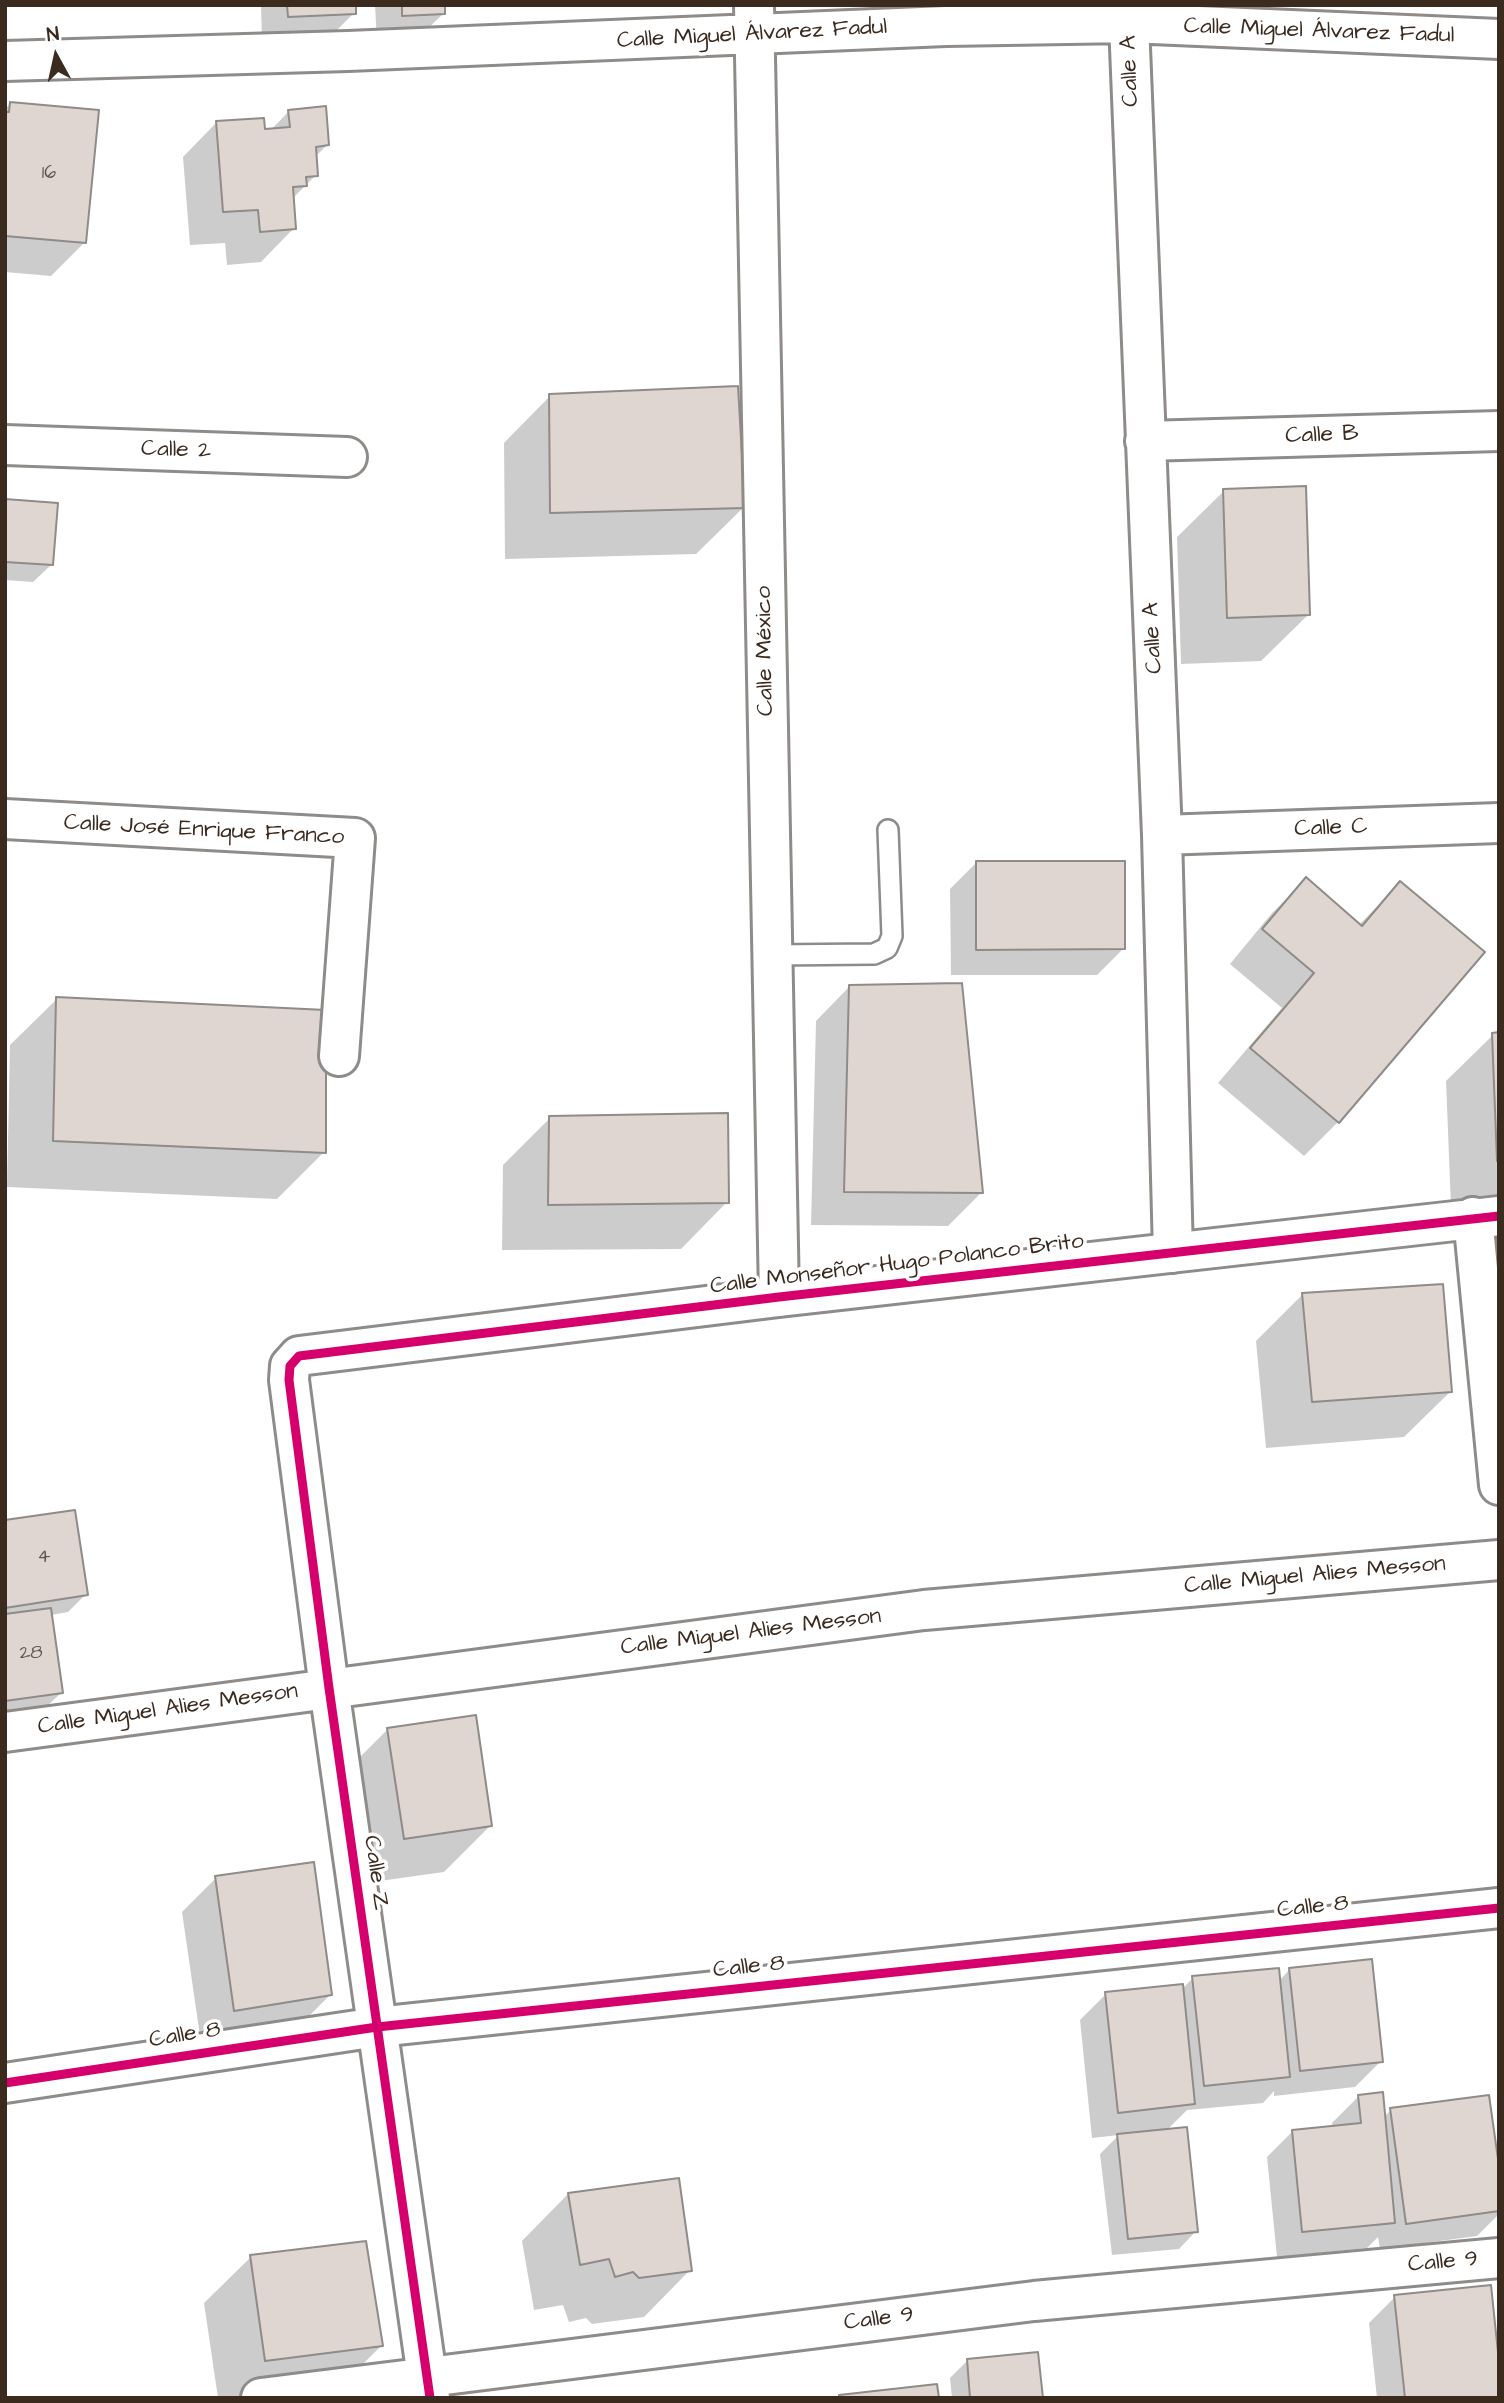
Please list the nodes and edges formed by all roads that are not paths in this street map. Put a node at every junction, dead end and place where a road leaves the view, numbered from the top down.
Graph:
1 (1129, 14) edge
2 (754, 20) edge
3 (1499, 39) edge
4 (5, 61) edge
5 (1499, 431) edge
6 (1145, 441) junction
7 (5, 445) edge
8 (347, 457) dead end
9 (5, 819) edge
10 (1499, 824) edge
11 (888, 830) dead end
12 (1162, 835) junction
13 (772, 955) junction
14 (339, 1056) dead end
15 (1486, 1216) edge
16 (1172, 1253) junction
17 (779, 1297) junction
18 (299, 1356) joint
19 (1499, 1485) edge
20 (1499, 1560) edge
21 (329, 1688) junction
22 (5, 1732) edge
23 (1499, 1908) edge
24 (377, 2027) junction
25 (5, 2083) edge
26 (1499, 2258) edge
27 (428, 2387) edge
28 (261, 2398) edge

1 - 2 street, Calle Miguel Álvarez Fadul
1 - 3 street, Calle Miguel Álvarez Fadul
1 - 6 street, Calle A
2 - 4 street, Calle Miguel Álvarez Fadul
2 - 13 street, Calle México
5 - 6 street, Calle B
6 - 12 street, Calle A
7 - 8 street, Calle 2
9 - 14 street, Calle José Enrique Franco
10 - 12 street, Calle C
11 - 13 lane
12 - 16 street, Calle A
13 - 17 street, Calle México
15 - 16 street, Calle Monseñor Hugo Polanco Brito
15 - 19 street
16 - 17 street, Calle Monseñor Hugo Polanco Brito
17 - 18 street, Calle Monseñor Hugo Polanco Brito
18 - 21 street, Calle Z
20 - 21 street, Calle Miguel Alies Messon
21 - 22 street, Calle Miguel Alies Messon
21 - 24 street, Calle Z
23 - 24 street, Calle 8
24 - 25 street, Calle 8
24 - 27 street, Calle Z
26 - 27 street, Calle 9
27 - 28 street, Calle 9

